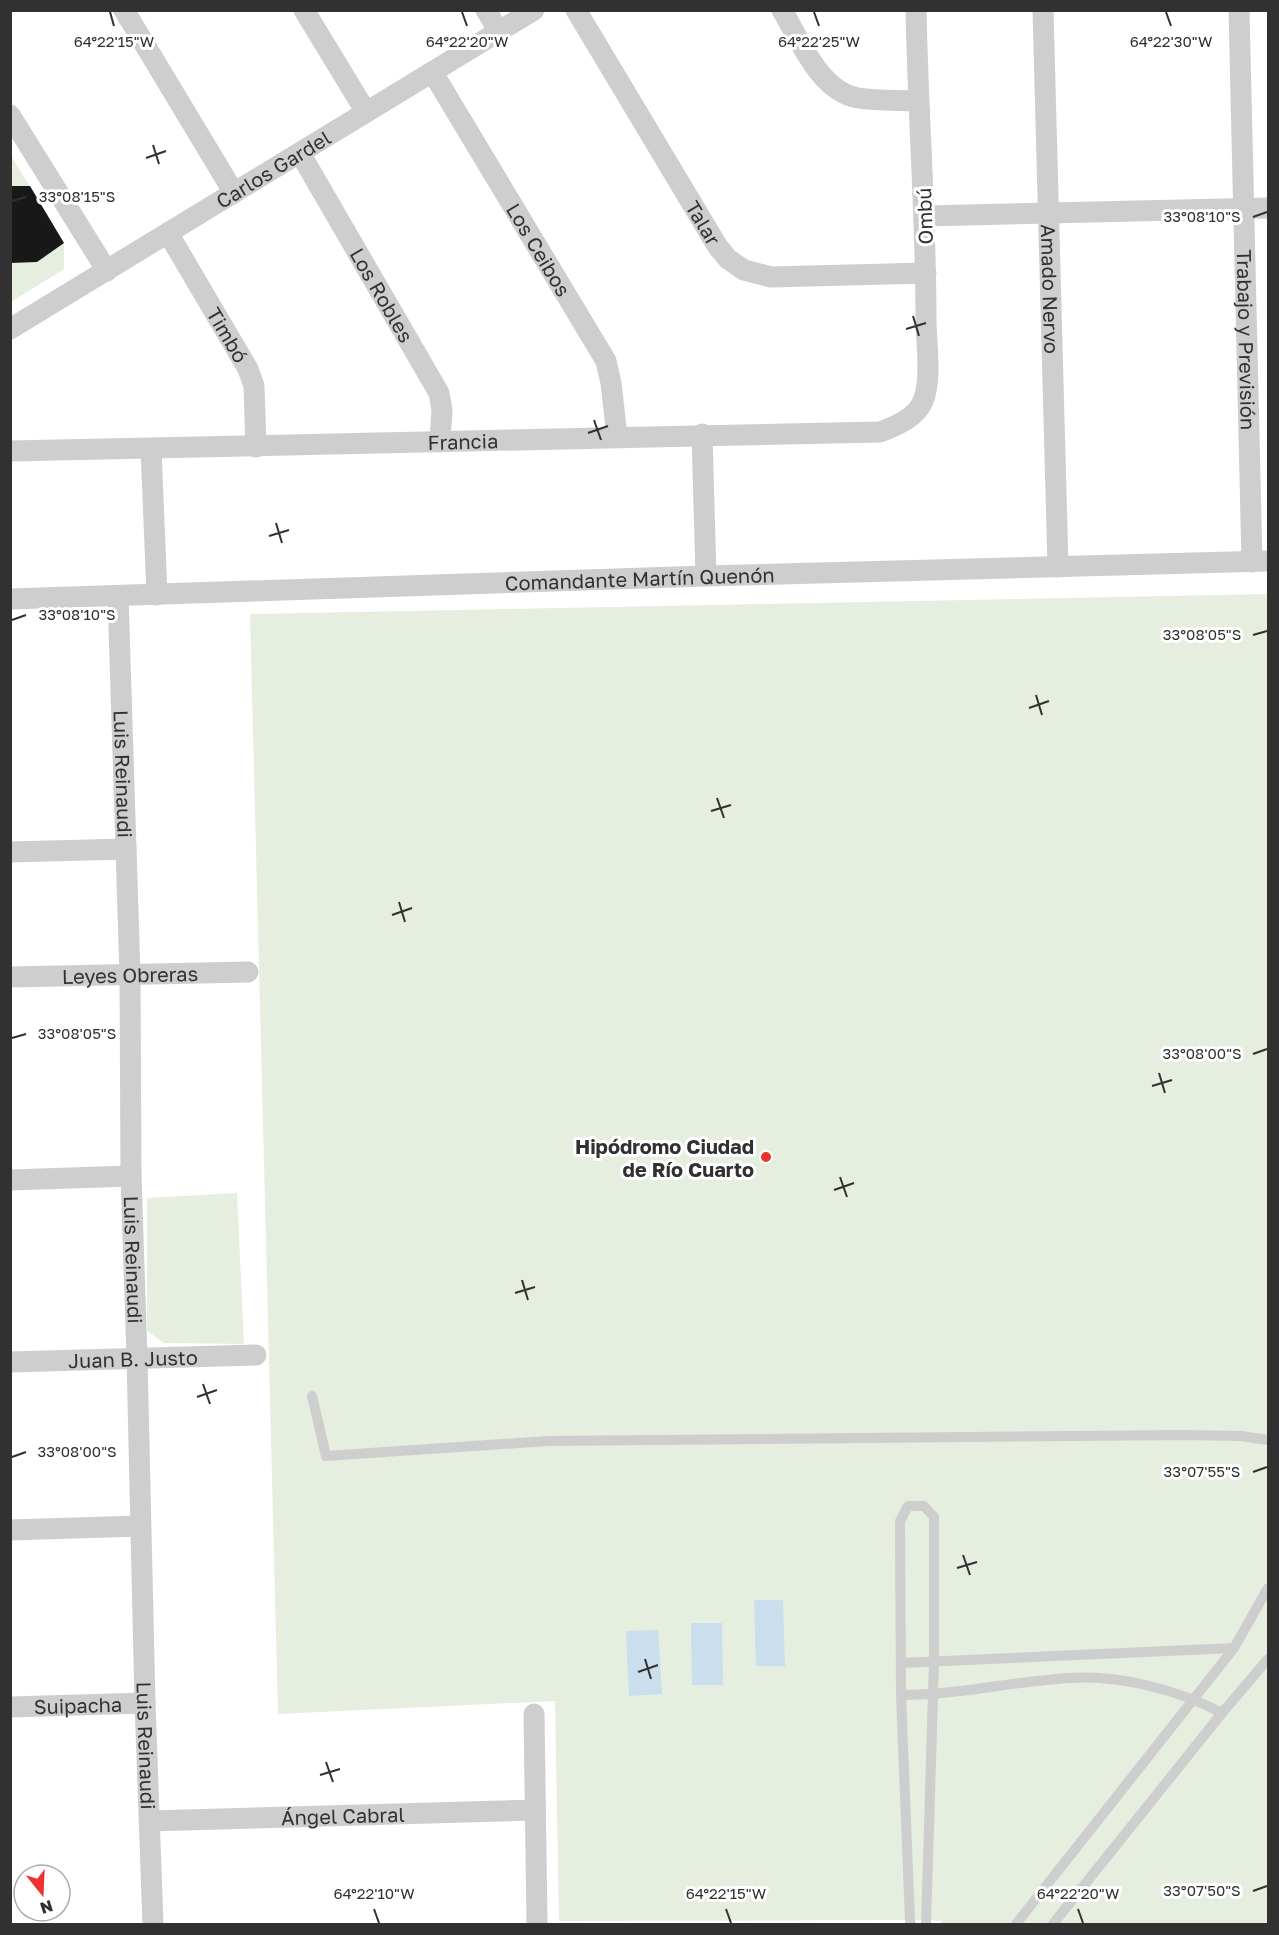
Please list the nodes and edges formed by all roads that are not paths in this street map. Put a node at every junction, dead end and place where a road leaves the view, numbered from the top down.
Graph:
1 (124, 10) edge
2 (304, 10) edge
3 (486, 10) edge
4 (534, 10) edge
5 (576, 10) edge
6 (782, 10) edge
7 (916, 10) edge
8 (1043, 10) edge
9 (1239, 10) edge
10 (499, 32) junction
11 (433, 73) junction
12 (918, 101) junction
13 (366, 112) junction
14 (10, 115) edge
15 (300, 153) junction
16 (234, 193) junction
17 (1245, 208) junction
18 (1269, 208) edge
19 (1049, 213) junction
20 (924, 216) junction
21 (168, 234) junction
22 (107, 271) junction
23 (926, 273) junction
24 (10, 329) edge
25 (911, 416) joint
26 (702, 434) junction
27 (617, 436) junction
28 (440, 442) junction
29 (256, 447) junction
30 (151, 449) junction
31 (10, 451) edge
32 (1260, 562) edge
33 (1058, 567) junction
34 (706, 576) junction
35 (157, 595) junction
36 (118, 596) junction
37 (10, 599) edge
38 (126, 849) junction
39 (10, 852) edge
40 (248, 972) dead end
41 (130, 975) junction
42 (10, 977) edge
43 (131, 1176) junction
44 (10, 1180) edge
45 (256, 1355) dead end
46 (137, 1358) junction
47 (10, 1362) edge
48 (312, 1396) dead end
49 (1269, 1440) edge
50 (140, 1526) junction
51 (10, 1530) edge
52 (1269, 1587) edge
53 (1269, 1605) edge
54 (1257, 1609) junction
55 (1234, 1648) junction
56 (1269, 1659) edge
57 (934, 1662) junction
58 (901, 1663) junction
59 (901, 1695) junction
60 (933, 1695) junction
61 (1195, 1699) junction
62 (145, 1703) junction
63 (10, 1707) edge
64 (1222, 1713) junction
65 (534, 1714) dead end
66 (535, 1810) junction
67 (149, 1821) junction
68 (153, 1924) edge
69 (537, 1924) edge
70 (911, 1924) edge
71 (926, 1924) edge
72 (1016, 1924) edge
73 (1053, 1924) edge

1 - 16 street
2 - 13 street
3 - 10 street
4 - 10 street, Carlos Gardel
5 - 23 street, Talar
6 - 12 street
7 - 12 street, Ombú
8 - 19 street, Amado Nervo
9 - 17 street, Trabajo y Previsión
10 - 11 street, Carlos Gardel
11 - 13 street, Carlos Gardel
11 - 27 street, Los Ceibos
12 - 20 street, Ombú
13 - 15 street, Carlos Gardel
14 - 22 street
15 - 16 street, Carlos Gardel
15 - 28 street, Los Robles
16 - 21 street, Carlos Gardel
17 - 18 street
17 - 19 street
17 - 32 street, Trabajo y Previsión
19 - 20 street
19 - 33 street, Amado Nervo
20 - 23 street, Ombú
21 - 22 street, Carlos Gardel
21 - 29 street, Timbó
22 - 24 street, Carlos Gardel
23 - 25 street, Ombú
25 - 26 street, Francia
26 - 27 street, Francia
26 - 34 street
27 - 28 street, Francia
28 - 29 street, Francia
29 - 30 street, Francia
30 - 31 street, Francia
30 - 35 street
32 - 33 street, Comandante Martín Quenón
33 - 34 street, Comandante Martín Quenón
34 - 35 street, Comandante Martín Quenón
35 - 36 street, Comandante Martín Quenón
36 - 37 street, Comandante Martín Quenón
36 - 38 street, Luis Reinaudi
38 - 39 street
38 - 41 street, Luis Reinaudi
40 - 41 street, Leyes Obreras
41 - 42 street, Leyes Obreras
41 - 43 street, Luis Reinaudi
43 - 44 street
43 - 46 street, Luis Reinaudi
45 - 46 street, Juan B. Justo
46 - 47 street, Juan B. Justo
46 - 50 street, Luis Reinaudi
48 - 49 lane
50 - 51 street
50 - 62 street, Luis Reinaudi
52 - 54 lane
53 - 54 lane
54 - 55 lane
55 - 57 lane
55 - 61 lane
56 - 64 lane
57 - 58 lane
57 - 58 lane
57 - 60 lane
58 - 59 lane
59 - 60 lane
59 - 70 lane
60 - 61 lane
60 - 71 lane
61 - 64 lane
61 - 72 lane
62 - 63 street, Suipacha
62 - 67 street, Luis Reinaudi
64 - 73 lane
65 - 66 street
66 - 67 street, Ángel Cabral
66 - 69 street
67 - 68 street, Luis Reinaudi

